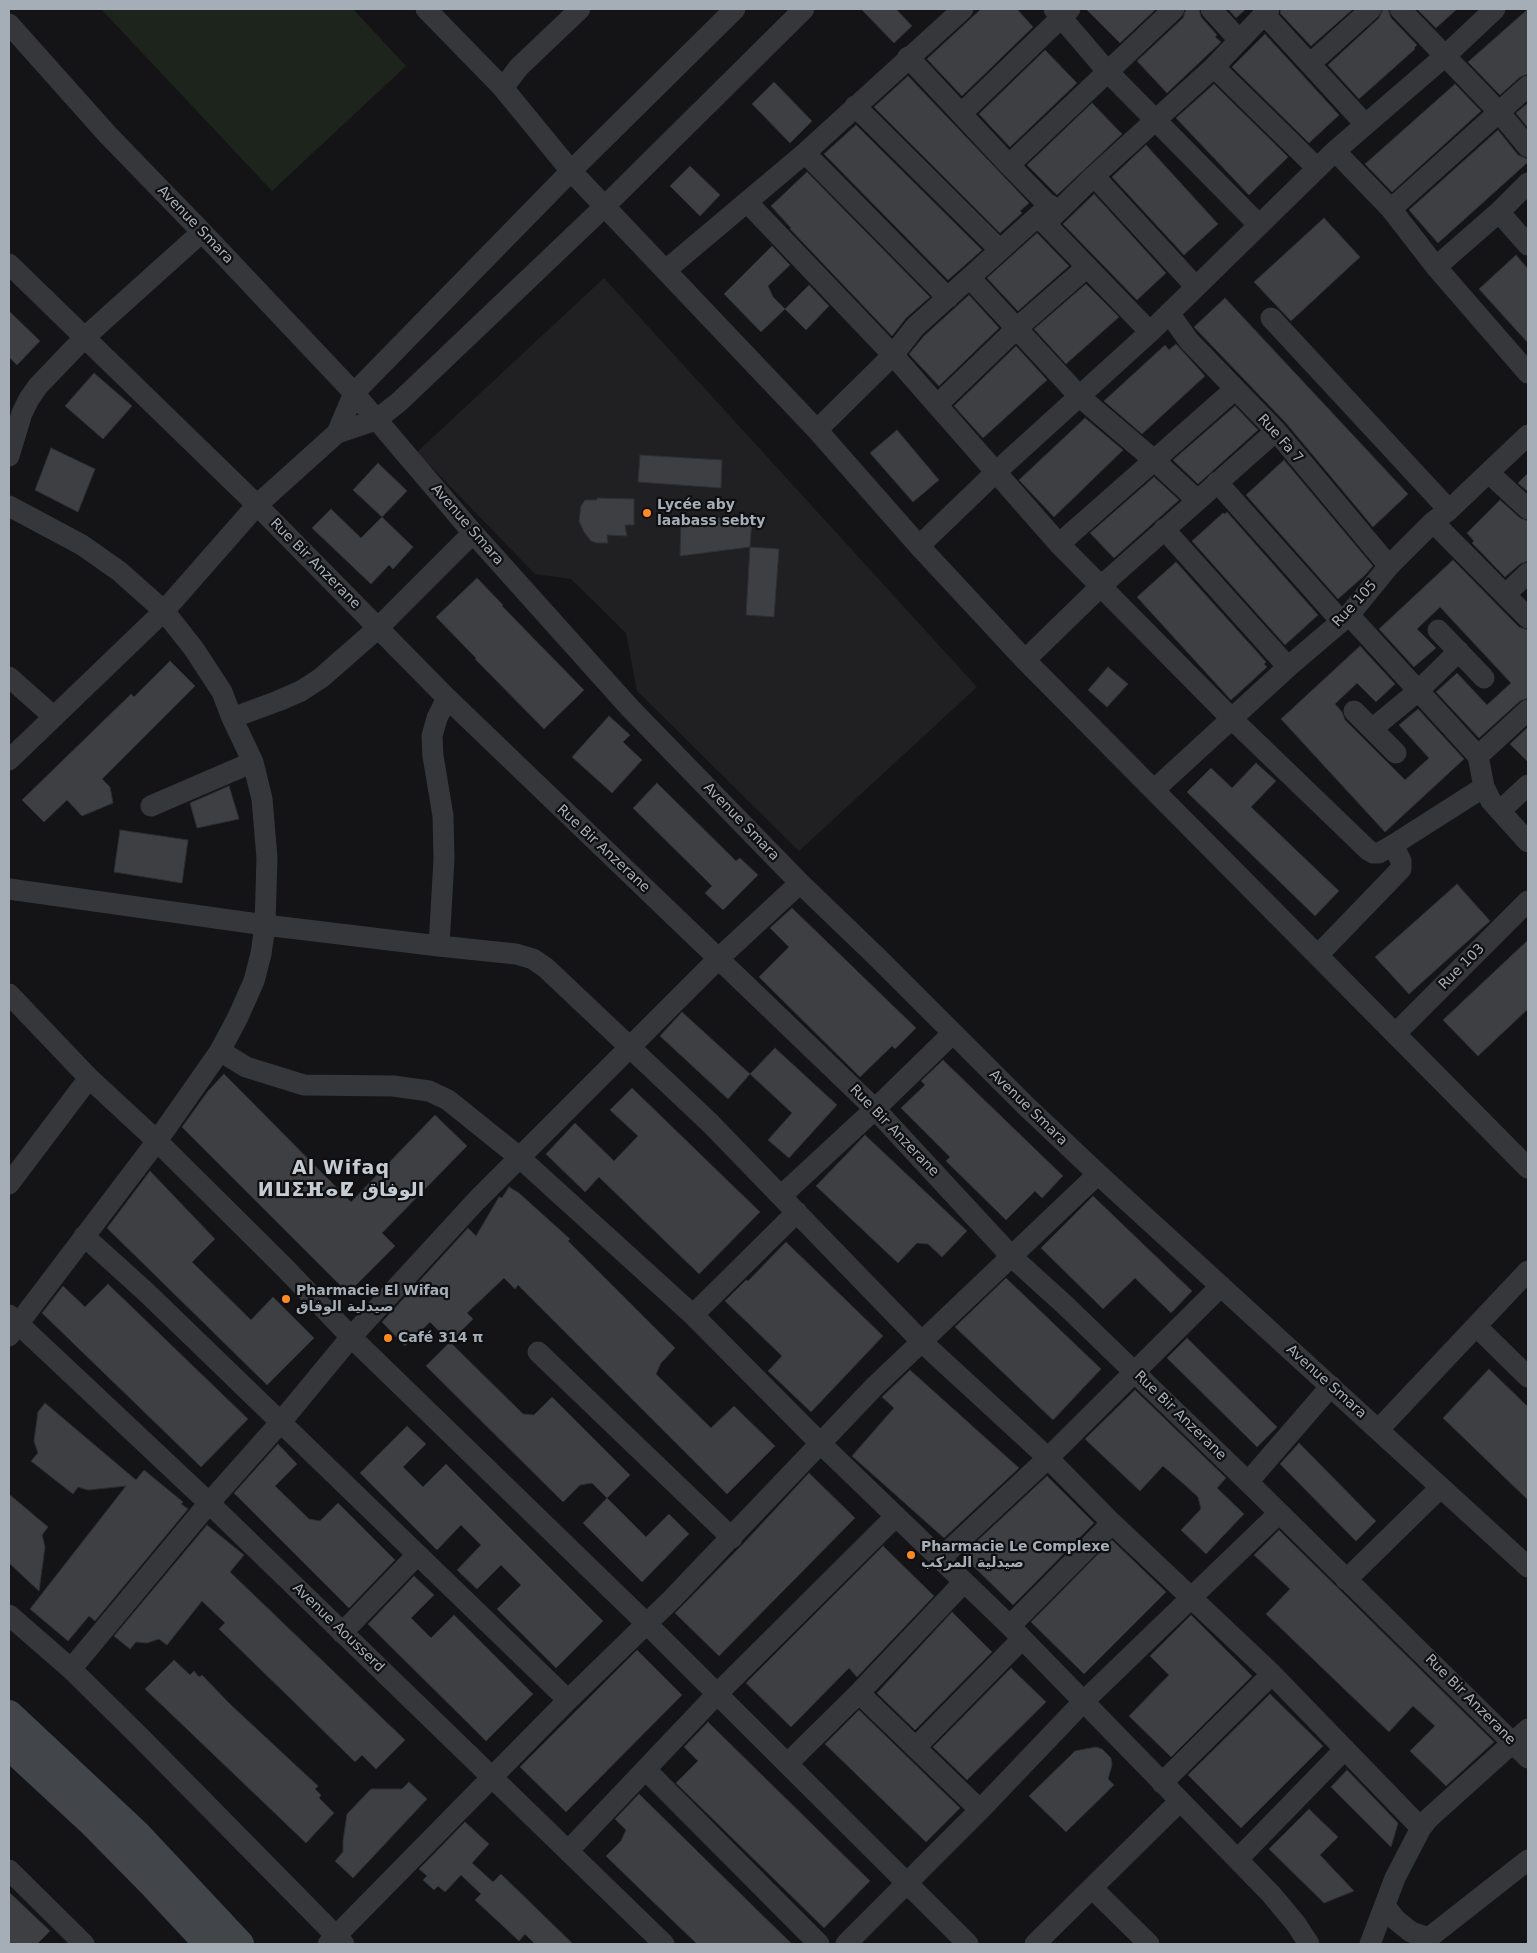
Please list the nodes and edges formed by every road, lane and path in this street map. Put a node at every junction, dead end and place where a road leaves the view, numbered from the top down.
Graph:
1 (426, 9) edge
2 (580, 9) edge
3 (735, 9) edge
4 (804, 9) edge
5 (963, 9) edge
6 (1174, 9) edge
7 (1211, 9) edge
8 (1371, 9) edge
9 (1400, 9) edge
10 (1495, 9) edge
11 (1267, 11) edge
12 (1062, 12) edge
13 (9, 24) edge
14 (1239, 40) junction
15 (1444, 56) junction
16 (908, 57) junction
17 (1310, 64) junction
18 (1214, 67) junction
19 (1107, 71) junction
20 (1528, 86) edge
21 (503, 88) junction
22 (855, 106) junction
23 (1499, 112) junction
24 (961, 114) junction
25 (1156, 121) junction
26 (1365, 124) junction
27 (1528, 147) edge
28 (1335, 151) junction
29 (805, 153) junction
30 (1009, 165) junction
31 (1317, 168) junction
32 (571, 171) junction
33 (1094, 176) junction
34 (1528, 183) edge
35 (746, 202) junction
36 (605, 206) junction
37 (1391, 209) junction
38 (1499, 212) junction
39 (1047, 214) junction
40 (1259, 225) junction
41 (202, 232) junction
42 (1528, 244) edge
43 (1000, 250) junction
44 (9, 264) edge
45 (1087, 267) junction
46 (1436, 267) junction
47 (666, 270) junction
48 (970, 278) junction
49 (1196, 287) junction
50 (948, 298) junction
51 (1169, 313) junction
52 (1271, 318) dead end
53 (1017, 328) junction
54 (1150, 332) junction
55 (84, 338) junction
56 (893, 355) junction
57 (1528, 373) edge
58 (1234, 390) junction
59 (354, 393) junction
60 (1080, 397) junction
61 (937, 405) junction
62 (376, 420) junction
63 (817, 430) junction
64 (1276, 431) junction
65 (337, 433) junction
66 (1528, 435) edge
67 (9, 456) edge
68 (1155, 461) junction
69 (996, 472) junction
70 (1489, 473) junction
71 (1218, 482) junction
72 (1198, 500) junction
73 (257, 505) junction
74 (9, 506) edge
75 (1528, 509) edge
76 (1441, 516) junction
77 (1164, 529) junction
78 (473, 533) junction
79 (1059, 544) junction
80 (919, 546) junction
81 (1390, 566) junction
82 (1528, 573) edge
83 (1101, 586) junction
84 (1506, 594) junction
85 (164, 611) junction
86 (1345, 618) junction
87 (1528, 618) edge
88 (378, 628) junction
89 (1438, 630) dead end
90 (1458, 651) junction
91 (1025, 660) junction
92 (1288, 667) junction
93 (9, 677) edge
94 (1484, 678) dead end
95 (1418, 691) junction
96 (447, 698) junction
97 (1528, 710) edge
98 (1354, 711) dead end
99 (54, 716) junction
100 (232, 718) junction
101 (1232, 719) junction
102 (1372, 729) junction
103 (1396, 753) dead end
104 (1478, 756) junction
105 (9, 760) edge
106 (253, 762) junction
107 (1528, 785) edge
108 (1484, 787) junction
109 (1154, 789) junction
110 (151, 806) dead end
111 (1500, 811) junction
112 (1528, 842) edge
113 (1393, 845) junction
114 (800, 882) junction
115 (9, 889) edge
116 (1528, 901) edge
117 (266, 925) junction
118 (439, 946) junction
119 (1318, 955) junction
120 (719, 958) junction
121 (9, 994) edge
122 (1396, 1033) junction
123 (952, 1034) junction
124 (631, 1047) junction
125 (220, 1051) junction
126 (89, 1078) junction
127 (876, 1109) junction
128 (157, 1142) junction
129 (519, 1158) junction
130 (1528, 1168) edge
131 (1098, 1174) junction
132 (9, 1184) edge
133 (781, 1196) junction
134 (797, 1212) junction
135 (84, 1236) junction
136 (1012, 1257) junction
137 (1528, 1271) edge
138 (1221, 1286) junction
139 (693, 1315) junction
140 (12, 1325) edge
141 (1476, 1326) junction
142 (351, 1337) junction
143 (922, 1342) junction
144 (538, 1352) dead end
145 (1135, 1372) junction
146 (1528, 1377) edge
147 (1330, 1386) junction
148 (280, 1423) junction
149 (1379, 1429) junction
150 (820, 1443) junction
151 (1048, 1458) junction
152 (1248, 1482) junction
153 (1440, 1488) junction
154 (209, 1503) junction
155 (1279, 1513) junction
156 (896, 1516) junction
157 (1112, 1523) junction
158 (732, 1538) junction
159 (417, 1555) junction
160 (941, 1558) junction
161 (1528, 1567) edge
162 (1346, 1580) junction
163 (964, 1582) junction
164 (1191, 1596) junction
165 (9, 1615) edge
166 (646, 1624) junction
167 (1016, 1632) junction
168 (342, 1633) junction
169 (71, 1669) junction
170 (1272, 1674) junction
171 (858, 1693) junction
172 (718, 1694) junction
173 (568, 1700) junction
174 (1083, 1702) junction
175 (12, 1733) edge
176 (1523, 1744) edge
177 (916, 1747) junction
178 (1344, 1749) junction
179 (787, 1764) junction
180 (646, 1770) junction
181 (492, 1777) junction
182 (1162, 1783) junction
183 (1180, 1801) junction
184 (980, 1810) junction
185 (1421, 1828) junction
186 (568, 1851) junction
187 (1238, 1859) junction
188 (1528, 1860) edge
189 (9, 1870) edge
190 (906, 1884) junction
191 (1093, 1889) junction
192 (1385, 1906) junction
193 (76, 1941) edge
194 (1425, 1941) edge
195 (336, 1942) edge
196 (208, 1944) edge
197 (240, 1944) edge
198 (664, 1944) edge
199 (818, 1944) edge
200 (846, 1944) edge
201 (968, 1944) edge
202 (1035, 1944) edge
203 (1149, 1944) edge
204 (1309, 1944) edge
205 (1370, 1944) edge

1 - 21 street
2 - 21 street
3 - 32 street
4 - 36 street
5 - 16 street
6 - 19 street
7 - 14 street
8 - 17 street
9 - 15 street
10 - 15 street
11 - 14 street
11 - 17 street
12 - 19 street
12 - 24 street
13 - 41 street, Avenue Smara
14 - 18 street
15 - 23 street
15 - 26 street
16 - 22 street
16 - 24 street
17 - 26 street
18 - 25 street
18 - 31 street
19 - 25 street
19 - 30 street
20 - 23 street
21 - 32 street
22 - 29 street
22 - 43 street
23 - 27 street
23 - 37 street
24 - 30 street
25 - 33 street
25 - 40 street
26 - 28 street
28 - 31 street
28 - 37 street
29 - 35 street
29 - 50 street
30 - 39 street
31 - 40 street
32 - 36 street
32 - 59 street
33 - 39 street
33 - 49 street
34 - 38 street
35 - 47 street
35 - 56 street
36 - 47 street
36 - 62 street
37 - 46 street
38 - 42 street
38 - 46 street
39 - 43 street
39 - 45 street
40 - 49 street
41 - 55 street
41 - 59 street, Avenue Smara
43 - 48 street
44 - 55 street, Rue Bir Anzerane
45 - 53 street
45 - 54 street
46 - 57 street
47 - 63 street
48 - 50 street
48 - 53 street
49 - 51 street
50 - 56 street
51 - 54 street
51 - 58 street, Rue Fa 7
52 - 76 street
53 - 60 street
53 - 61 street
54 - 60 street
55 - 67 street
55 - 73 street, Rue Bir Anzerane
56 - 61 street
56 - 63 street
58 - 64 street, Rue Fa 7
58 - 68 street
59 - 62 street, Avenue Smara
59 - 65 street
60 - 68 street
60 - 69 street
61 - 69 street
62 - 65 street
62 - 78 street, Avenue Smara
63 - 80 street
64 - 71 street
64 - 81 street, Rue Fa 7
65 - 73 street
66 - 70 street, Rue 105
68 - 72 street
68 - 79 street
69 - 79 street
69 - 80 street
70 - 75 street
70 - 76 street, Rue 105
71 - 72 street
71 - 86 street
72 - 77 street
73 - 85 street
73 - 88 street, Rue Bir Anzerane
74 - 85 street
76 - 81 street, Rue 105
76 - 84 street
77 - 83 street
77 - 92 street
78 - 88 street
78 - 114 street, Avenue Smara
79 - 83 street
80 - 91 street
81 - 86 street, Rue 105
82 - 84 street
83 - 91 street
83 - 101 street
84 - 87 street
85 - 99 street
85 - 100 street
86 - 92 street, Rue 105
86 - 95 street
88 - 96 street, Rue Bir Anzerane
88 - 100 street
89 - 90 street
90 - 94 street
90 - 95 street
91 - 109 street
92 - 101 street, Rue 105
93 - 99 street
95 - 102 street
95 - 104 street
96 - 118 street
96 - 120 street, Rue Bir Anzerane
97 - 104 street
98 - 102 street
99 - 105 street
100 - 106 street
101 - 109 street, Rue 105
101 - 113 street
102 - 103 street
104 - 108 street
106 - 110 street
106 - 117 street
107 - 111 street
108 - 111 street
108 - 113 street
109 - 119 street
111 - 112 street
113 - 119 street
114 - 120 street
114 - 123 street, Avenue Smara
115 - 117 street
116 - 122 street, Rue 103
117 - 118 street
117 - 125 street
118 - 124 street
119 - 122 street
120 - 124 street
120 - 127 street, Rue Bir Anzerane
121 - 126 street
122 - 130 street
123 - 127 street
123 - 131 street, Avenue Smara
124 - 129 street
124 - 133 street
125 - 128 street
125 - 129 street
126 - 128 street
126 - 132 street
127 - 133 street
127 - 136 street, Rue Bir Anzerane
128 - 135 street
128 - 142 street
129 - 139 street
129 - 142 street
131 - 136 street
131 - 138 street, Avenue Smara
133 - 134 street
134 - 139 street
134 - 143 street
135 - 140 street
135 - 148 street
136 - 143 street
136 - 145 street, Rue Bir Anzerane
137 - 141 street
138 - 145 street
138 - 147 street, Avenue Smara
139 - 150 street
140 - 154 street, Avenue Aousserd
141 - 146 street
141 - 149 street
142 - 148 street
142 - 166 street
143 - 150 street
143 - 151 street
144 - 158 street
145 - 151 street
145 - 152 street, Rue Bir Anzerane
147 - 149 street, Avenue Smara
147 - 152 street
148 - 154 street
148 - 159 street
149 - 153 street, Avenue Smara
150 - 156 street
150 - 158 street
151 - 157 street
151 - 160 street
152 - 155 street, Rue Bir Anzerane
153 - 161 street, Avenue Smara
153 - 162 street
154 - 168 street, Avenue Aousserd
154 - 169 street
155 - 162 street, Rue Bir Anzerane
155 - 164 street
156 - 160 street
156 - 172 street
157 - 164 street
157 - 167 street
158 - 166 street
159 - 168 street
159 - 173 street
160 - 163 street
162 - 176 street, Rue Bir Anzerane
163 - 167 street
163 - 171 street
164 - 170 street
164 - 174 street
165 - 169 street
166 - 172 street
166 - 173 street
167 - 174 street
167 - 177 street
168 - 181 street, Avenue Aousserd
169 - 195 street
170 - 178 street
170 - 182 street
171 - 177 street
171 - 179 street
172 - 179 street
172 - 180 street
173 - 181 street
174 - 182 street
174 - 184 street
175 - 196 street
175 - 197 street
176 - 185 street
177 - 184 street
178 - 185 street
178 - 187 street
179 - 190 street
180 - 186 street
180 - 199 street
181 - 186 street, Avenue Aousserd
181 - 195 street
182 - 183 street
183 - 187 street
183 - 191 street
184 - 190 street
185 - 192 street
186 - 198 street, Avenue Aousserd
187 - 204 street
188 - 194 street
189 - 193 street
190 - 200 street
190 - 201 street
191 - 202 street
191 - 203 street
192 - 194 street
192 - 205 street

